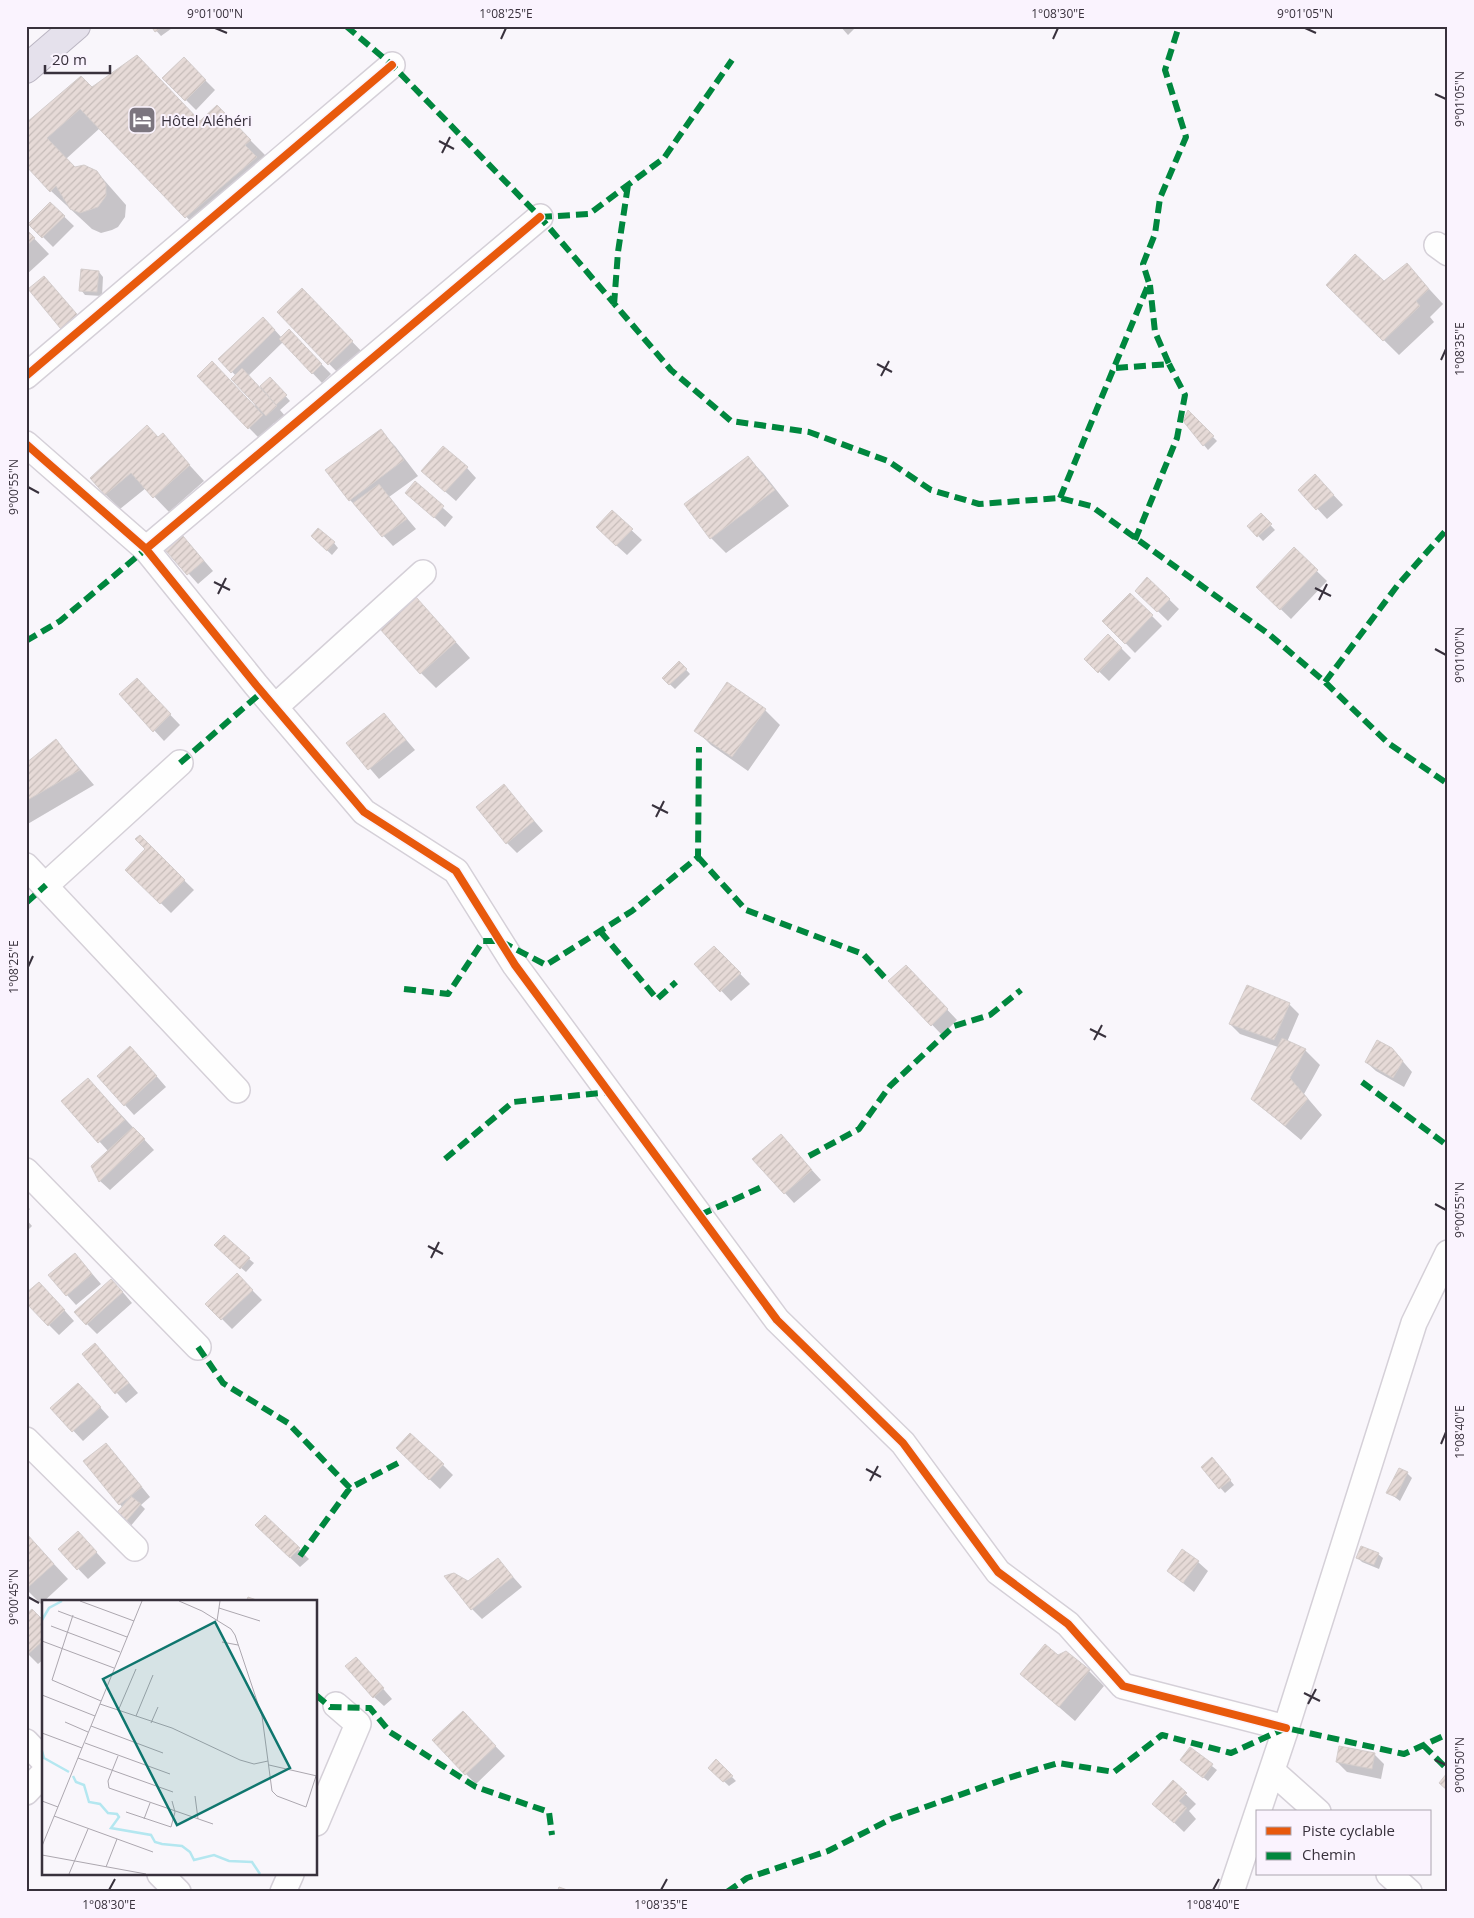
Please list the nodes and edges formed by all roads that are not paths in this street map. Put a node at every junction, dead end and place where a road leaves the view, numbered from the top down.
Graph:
1 (76, 26) edge
2 (392, 65) dead end
3 (26, 70) edge
4 (540, 217) dead end
5 (26, 376) edge
6 (26, 444) edge
7 (146, 549) junction
8 (423, 573) dead end
9 (275, 707) junction
10 (180, 763) dead end
11 (26, 866) edge
12 (46, 885) junction
13 (237, 1090) dead end
14 (26, 1171) edge
15 (1448, 1253) edge
16 (198, 1348) dead end
17 (26, 1440) edge
18 (135, 1548) dead end
19 (336, 1706) dead end
20 (1286, 1728) junction
21 (26, 1742) edge
22 (42, 1759) edge
23 (1272, 1771) junction
24 (42, 1774) edge
25 (26, 1792) edge
26 (1259, 1810) edge
27 (1316, 1810) edge
28 (318, 1818) edge
29 (1256, 1818) edge
30 (162, 1876) edge
31 (290, 1876) edge
32 (1391, 1876) edge
33 (178, 1892) edge
34 (283, 1892) edge
35 (1231, 1892) edge
36 (1409, 1892) edge

1 - 3 highway
2 - 5 street
4 - 7 street
6 - 7 street
7 - 9 street
8 - 9 street
9 - 20 street
10 - 12 street
11 - 12 street
12 - 13 street
14 - 16 street
15 - 20 street
17 - 18 street
19 - 28 street
20 - 23 street
21 - 22 street
23 - 26 street
23 - 27 street
24 - 25 street
29 - 35 street
30 - 33 street
31 - 34 street
32 - 36 street

